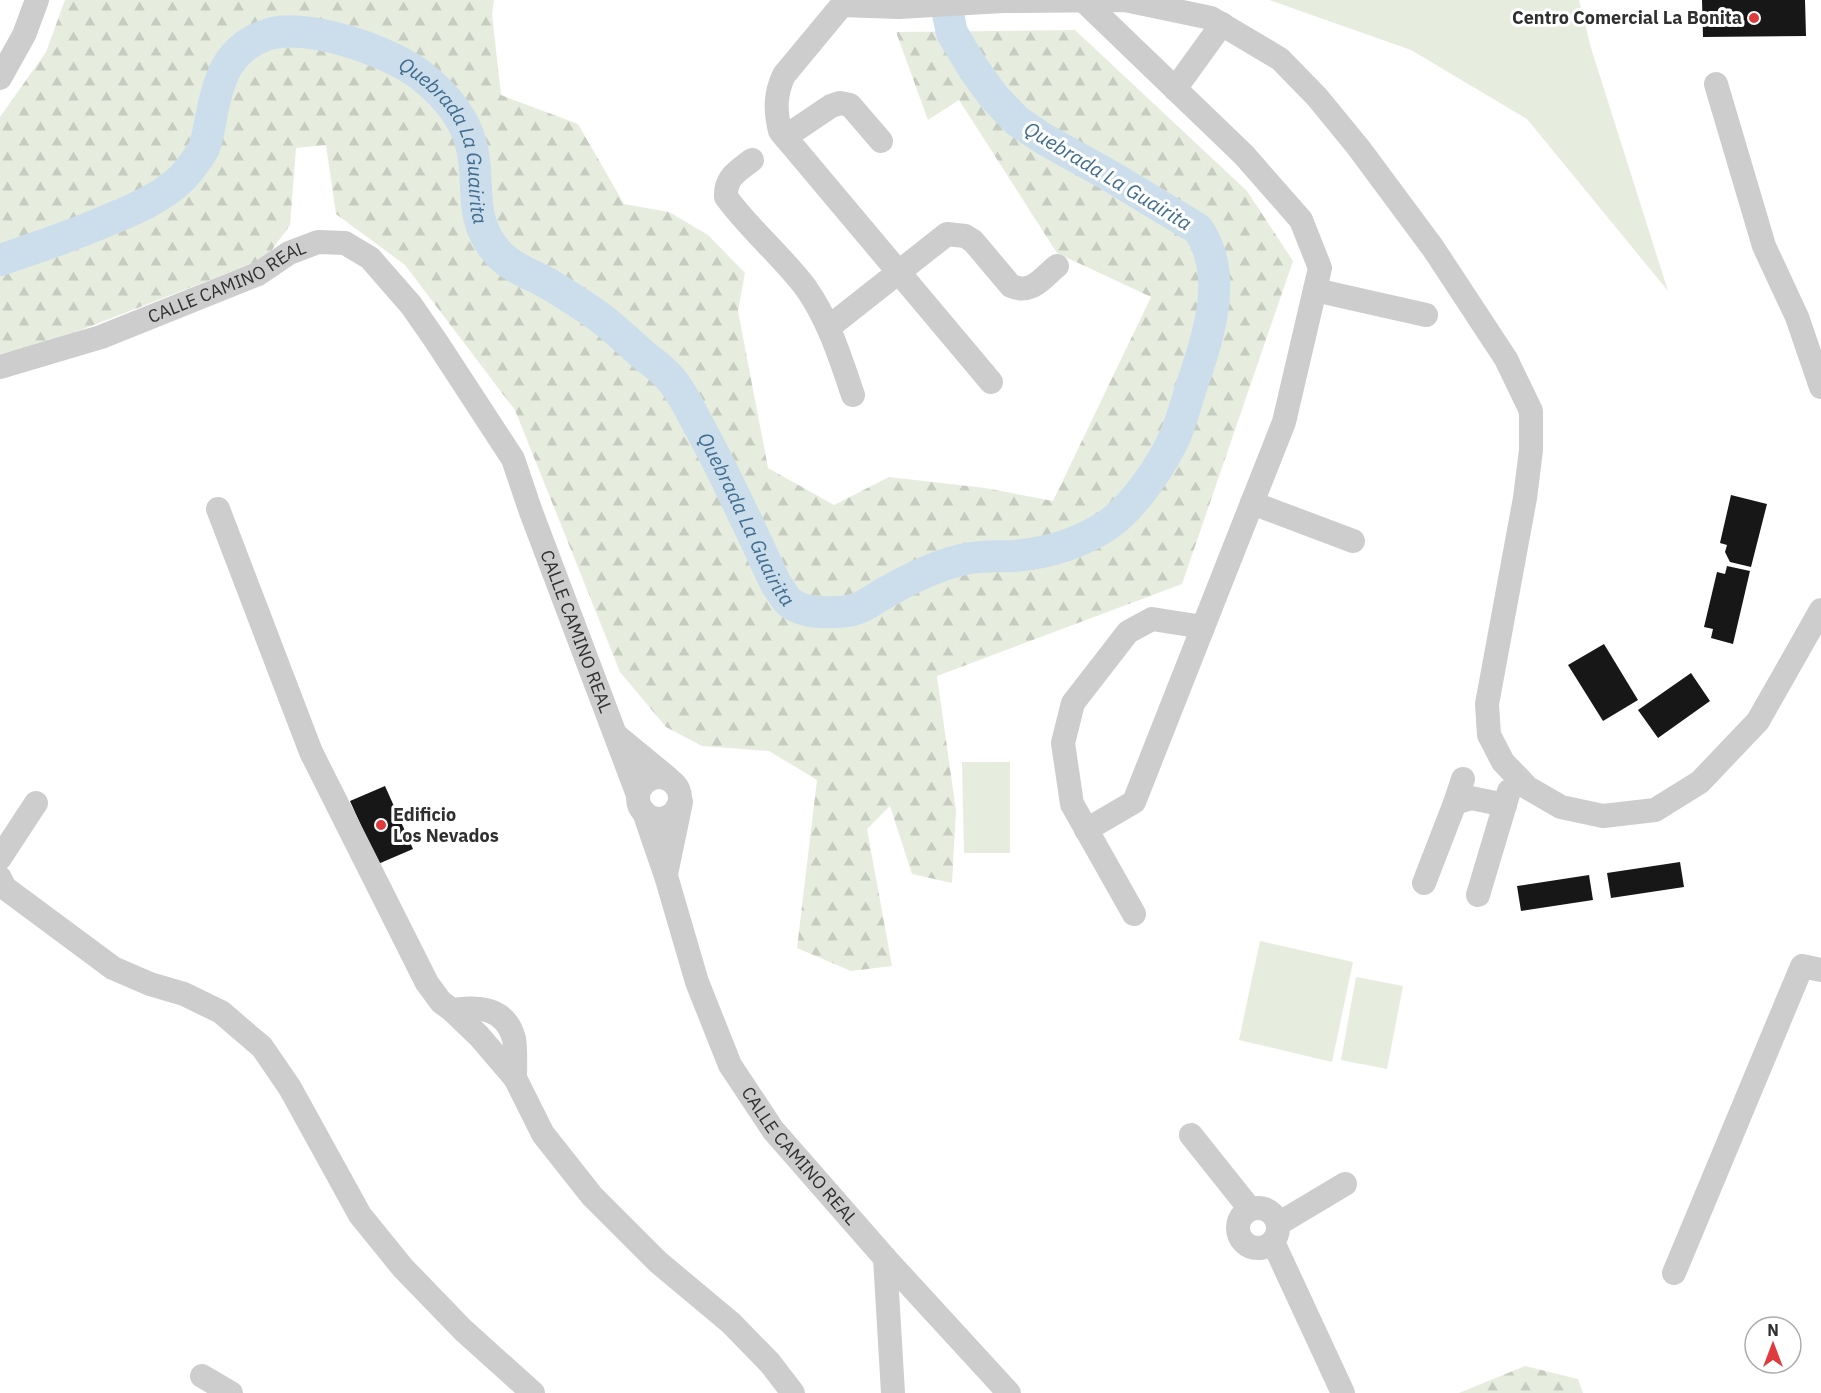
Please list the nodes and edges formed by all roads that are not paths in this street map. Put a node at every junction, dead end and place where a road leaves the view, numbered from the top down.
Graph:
1 (38, 0) edge
2 (1083, 0) edge
3 (1003, 1) edge
4 (842, 3) edge
5 (1222, 24) junction
6 (0, 78) edge
7 (1716, 84) dead end
8 (1176, 89) junction
9 (785, 137) junction
10 (881, 141) dead end
11 (752, 160) dead end
12 (1057, 266) dead end
13 (899, 273) junction
14 (1315, 290) junction
15 (1426, 315) dead end
16 (830, 327) junction
17 (0, 368) edge
18 (991, 382) dead end
19 (1821, 387) edge
20 (853, 395) dead end
21 (1252, 503) junction
22 (218, 509) dead end
23 (1353, 541) dead end
24 (1821, 610) edge
25 (1203, 627) junction
26 (617, 736) junction
27 (1516, 775) junction
28 (668, 778) junction
29 (1463, 779) dead end
30 (681, 801) junction
31 (36, 803) dead end
32 (1455, 803) junction
33 (641, 804) junction
34 (1505, 805) junction
35 (1086, 830) junction
36 (0, 858) edge
37 (666, 876) junction
38 (0, 878) edge
39 (1424, 883) dead end
40 (1478, 896) dead end
41 (1134, 914) dead end
42 (1821, 970) edge
43 (1191, 1135) dead end
44 (1345, 1184) dead end
45 (1250, 1209) junction
46 (1275, 1233) junction
47 (885, 1258) junction
48 (1674, 1273) dead end
49 (202, 1376) dead end
50 (889, 1389) edge
51 (231, 1393) edge
52 (533, 1393) edge
53 (793, 1393) edge
54 (1009, 1393) edge
55 (1343, 1393) edge

1 - 6 street
2 - 3 street
2 - 5 street
2 - 8 street
3 - 4 street
4 - 9 street
5 - 8 street
5 - 27 street
7 - 19 street
8 - 14 street
9 - 10 street
9 - 13 street
11 - 16 street
12 - 13 street
13 - 16 street
13 - 18 street
14 - 15 street
14 - 21 street
16 - 20 street
17 - 26 street, CALLE CAMINO REAL
21 - 23 street
21 - 25 street
22 - 53 street
24 - 27 street
25 - 35 street
25 - 35 street
26 - 28 street, CALLE CAMINO REAL
26 - 33 street, CALLE CAMINO REAL
27 - 34 street
28 - 30 street, CALLE CAMINO REAL
28 - 33 street
29 - 32 street
30 - 33 street
30 - 37 street, CALLE CAMINO REAL
31 - 36 street
32 - 34 street
32 - 39 street
33 - 37 street, CALLE CAMINO REAL
34 - 40 street
35 - 41 street
37 - 47 street, CALLE CAMINO REAL
38 - 52 street
42 - 48 street
43 - 45 street
44 - 46 street
45 - 46 street
45 - 46 street
46 - 55 street
47 - 50 street
47 - 54 street, CALLE CAMINO REAL
49 - 51 street

